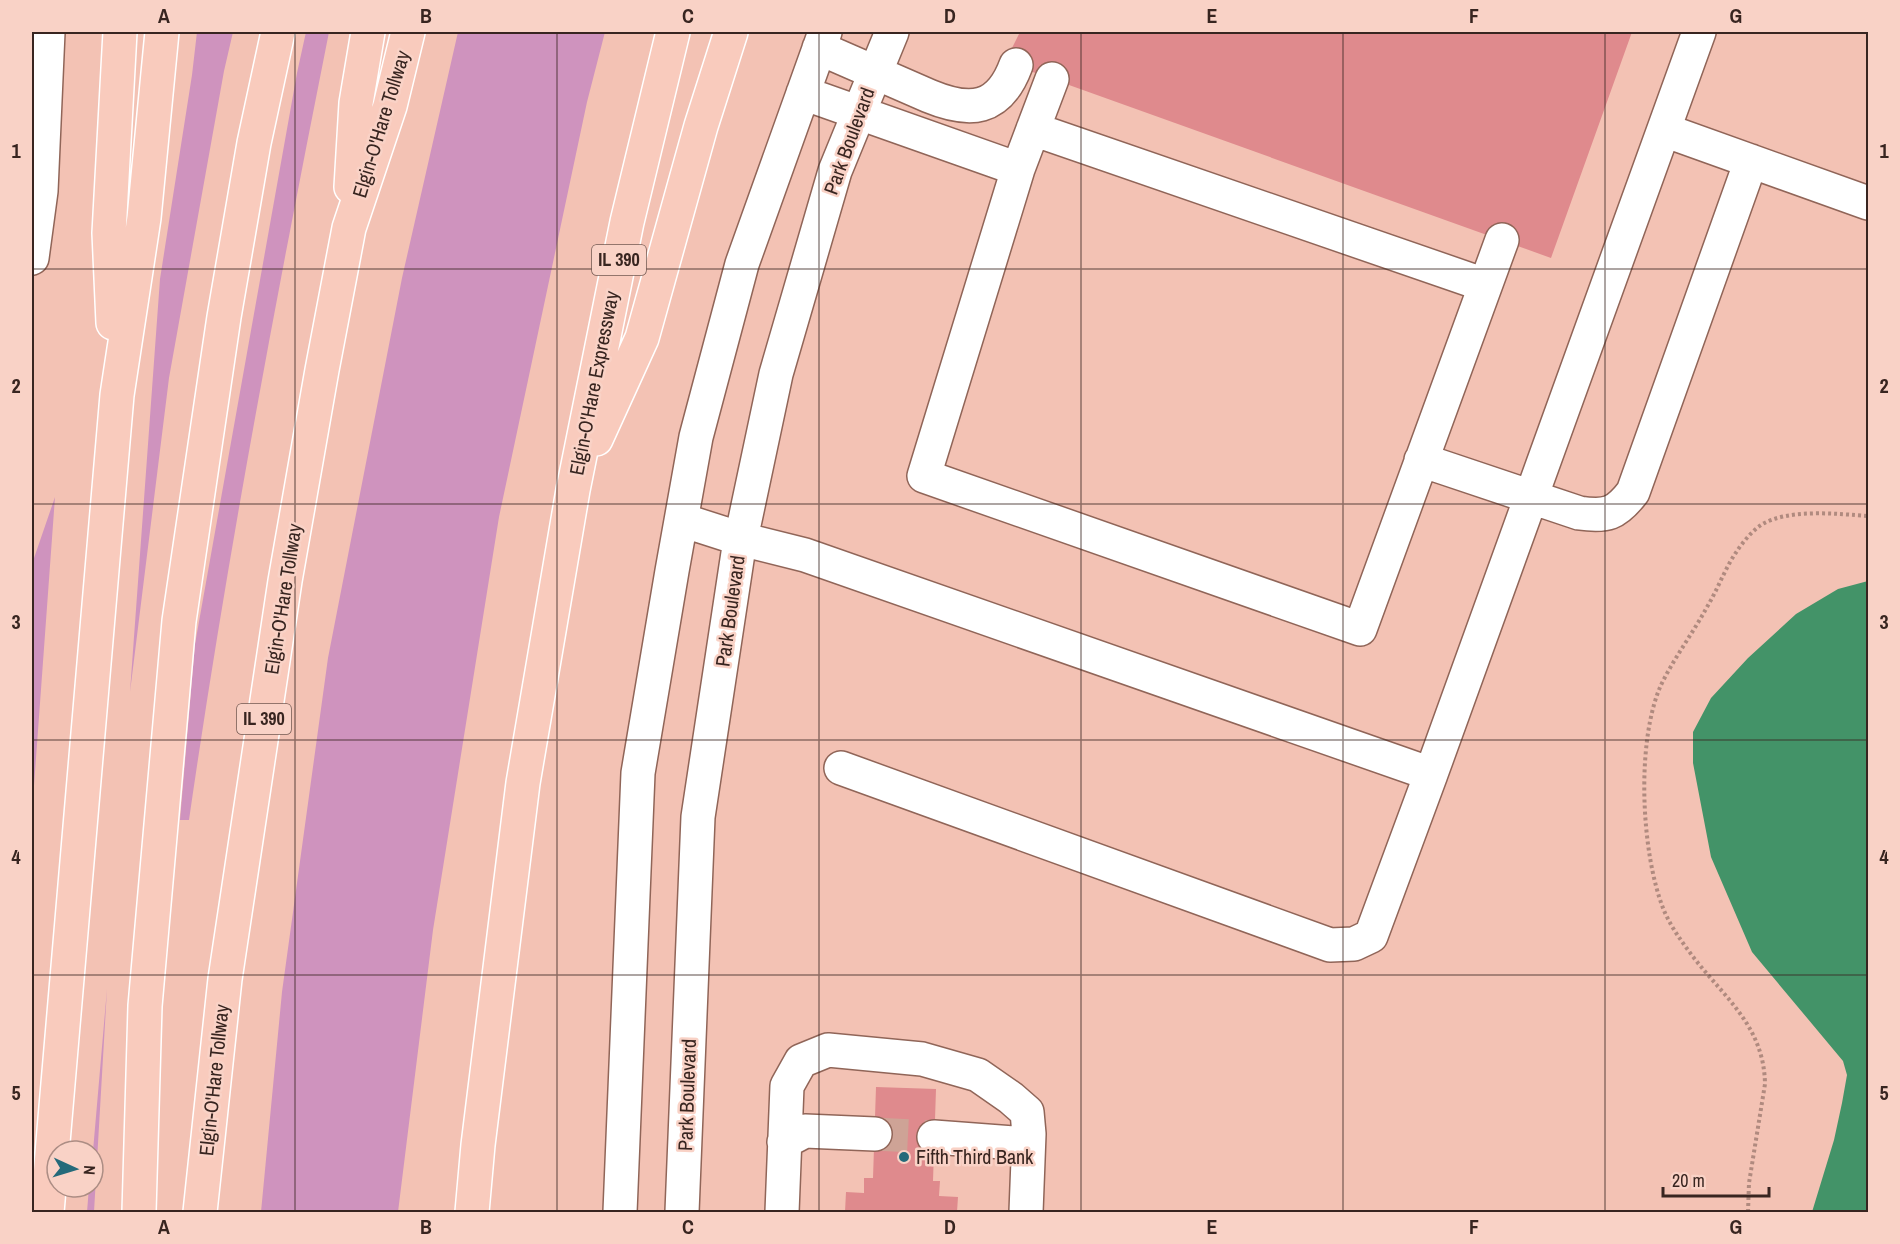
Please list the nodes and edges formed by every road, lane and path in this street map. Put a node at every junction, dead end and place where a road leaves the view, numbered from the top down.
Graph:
1 (48, 32) edge
2 (120, 32) edge
3 (162, 32) edge
4 (278, 32) edge
5 (368, 32) edge
6 (408, 32) edge
7 (674, 32) edge
8 (731, 32) edge
9 (892, 32) edge
10 (1699, 32) edge
11 (822, 40) edge
12 (1016, 65) dead end
13 (874, 74) junction
14 (1052, 79) dead end
15 (803, 93) junction
16 (859, 112) junction
17 (1033, 129) junction
18 (1664, 130) junction
19 (1751, 161) junction
20 (1018, 169) junction
21 (1869, 203) edge
22 (349, 228) junction
23 (1502, 240) dead end
24 (32, 258) edge
25 (1485, 285) junction
26 (117, 395) junction
27 (1421, 460) junction
28 (573, 490) junction
29 (1531, 497) junction
30 (1869, 516) edge
31 (682, 520) junction
32 (741, 539) junction
33 (841, 768) dead end
34 (1431, 774) junction
35 (875, 1134) tunnel mouth
36 (934, 1137) tunnel mouth
37 (784, 1142) junction
38 (1028, 1144) junction
39 (47, 1212) edge
40 (139, 1212) edge
41 (201, 1212) edge
42 (472, 1212) edge
43 (620, 1212) edge
44 (682, 1212) edge
45 (782, 1212) edge
46 (1026, 1212) edge
47 (1748, 1212) edge

1 - 24 street
2 - 26 highway
3 - 26 highway
4 - 40 highway
5 - 22 highway
6 - 22 highway, Elgin-O'Hare Tollway / IL 390
7 - 28 highway, Elgin-O'Hare Expressway / IL 390
8 - 28 highway
9 - 13 street, Park Boulevard
10 - 18 street
11 - 13 street
11 - 15 street
12 - 13 street
13 - 16 street, Park Boulevard
14 - 17 street
15 - 16 street
15 - 31 street
16 - 20 street
16 - 32 street, Park Boulevard
17 - 20 street
17 - 25 street
18 - 19 street
18 - 29 street
19 - 21 street
19 - 29 street
20 - 27 street
22 - 41 highway, Elgin-O'Hare Tollway / IL 390
23 - 25 street
25 - 27 street
26 - 39 highway
27 - 29 street
28 - 42 highway, IL 390
29 - 34 street
30 - 47 path
31 - 32 street
31 - 43 street
32 - 34 street
32 - 44 street, Park Boulevard
33 - 34 street
35 - 37 street
36 - 38 street
37 - 38 street
37 - 45 street
38 - 46 street

